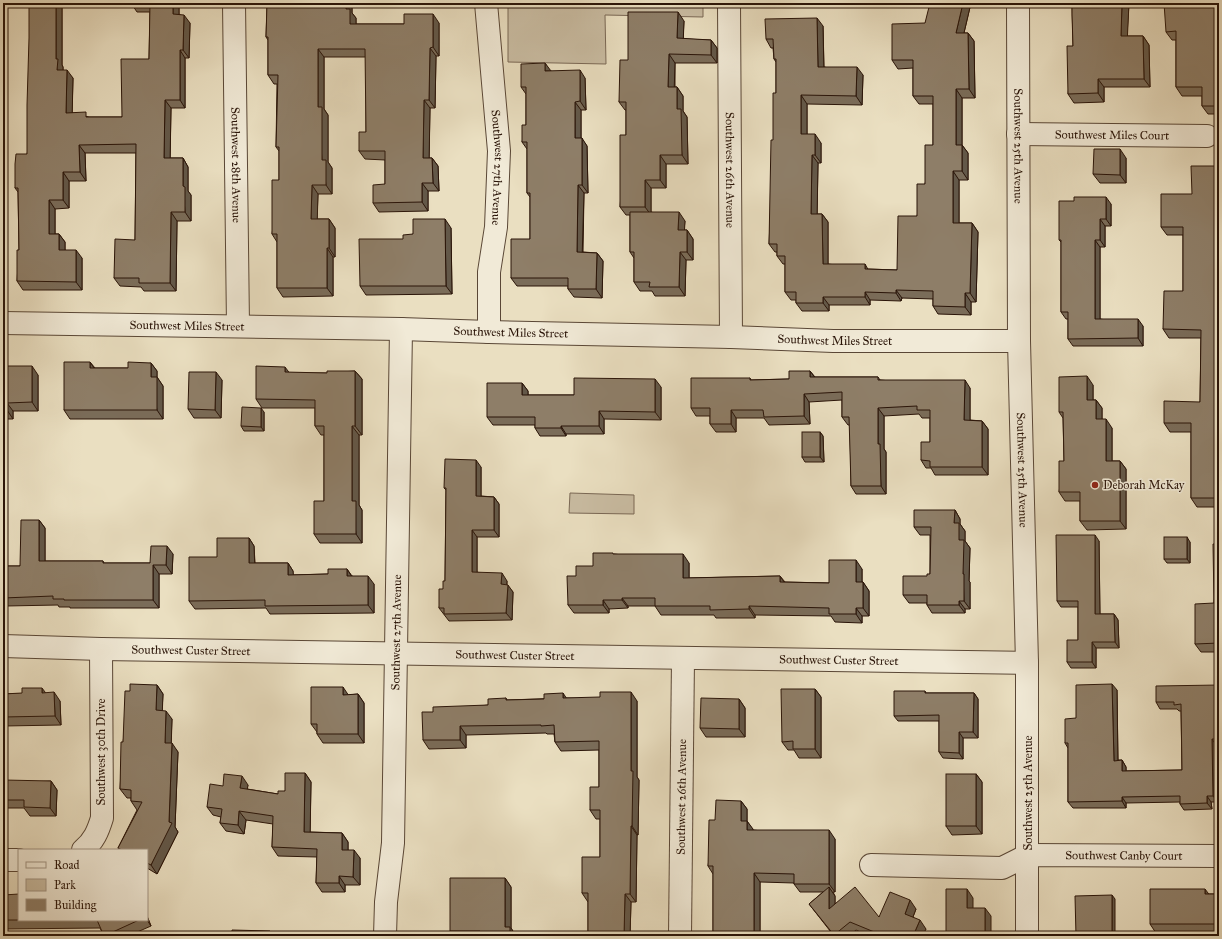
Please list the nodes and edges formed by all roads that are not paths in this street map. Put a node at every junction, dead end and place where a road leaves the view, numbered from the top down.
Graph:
1 (234, 3) edge
2 (486, 3) edge
3 (729, 3) edge
4 (1018, 3) edge
5 (1018, 134) junction
6 (1206, 136) dead end
7 (3, 323) edge
8 (238, 326) junction
9 (401, 329) junction
10 (489, 332) junction
11 (731, 337) junction
12 (1019, 341) junction
13 (3, 646) edge
14 (101, 649) junction
15 (396, 653) junction
16 (683, 658) junction
17 (1027, 663) junction
18 (84, 849) edge
19 (1028, 855) junction
20 (1219, 856) edge
21 (3, 860) edge
22 (18, 860) edge
23 (871, 865) dead end
24 (385, 936) edge
25 (680, 936) edge
26 (1027, 936) edge

1 - 8 street, Southwest 28th Avenue
2 - 10 street, Southwest 27th Avenue
3 - 11 street, Southwest 26th Avenue
4 - 5 street, Southwest 25th Avenue
5 - 6 street, Southwest Miles Court
5 - 12 street, Southwest 25th Avenue
7 - 8 street, Southwest Miles Street
8 - 9 street, Southwest Miles Street
9 - 10 street, Southwest Miles Street
9 - 15 street, Southwest 27th Avenue
10 - 11 street, Southwest Miles Street
11 - 12 street, Southwest Miles Street
12 - 17 street, Southwest 25th Avenue
13 - 14 street, Southwest Custer Street
14 - 15 street, Southwest Custer Street
14 - 18 street, Southwest 30th Drive
15 - 16 street, Southwest Custer Street
15 - 24 street, Southwest 27th Avenue
16 - 17 street, Southwest Custer Street
16 - 25 street, Southwest 26th Avenue
17 - 19 street, Southwest 25th Avenue
19 - 20 street, Southwest Canby Court
19 - 23 street
19 - 26 street, Southwest 25th Avenue
21 - 22 street

